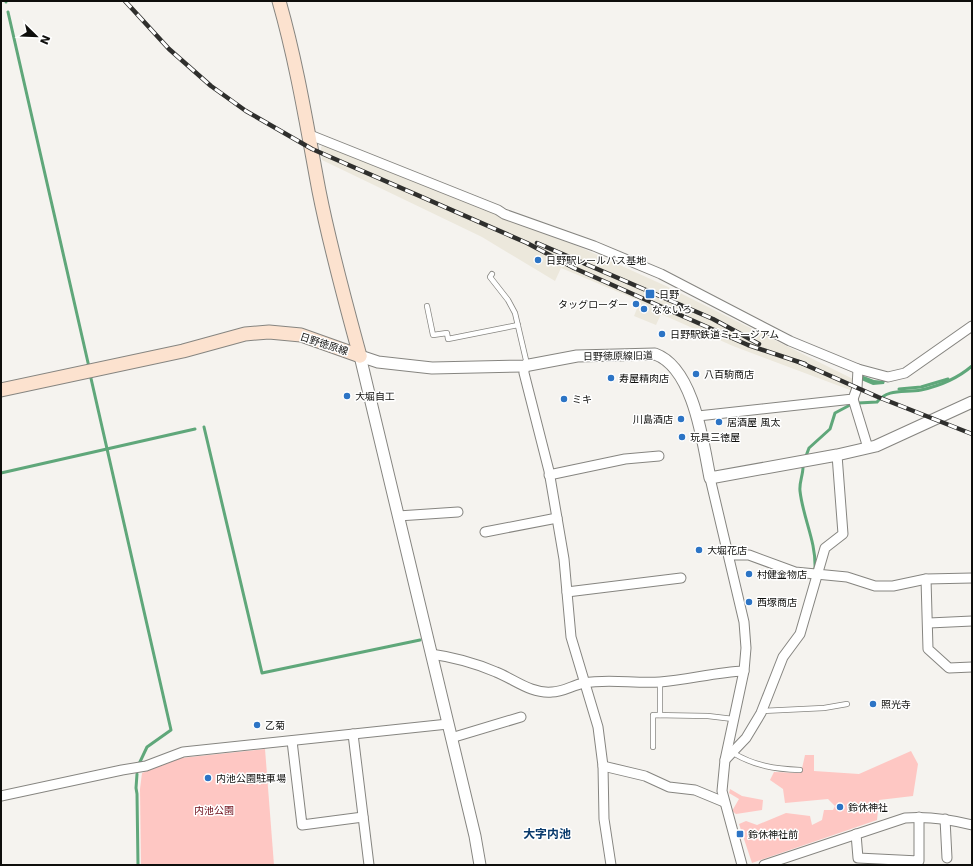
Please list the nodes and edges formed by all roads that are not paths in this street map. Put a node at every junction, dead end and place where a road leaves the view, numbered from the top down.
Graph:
1 (279, 1) edge
2 (310, 135) junction
3 (492, 274) dead end
4 (427, 306) dead end
5 (518, 325) junction
6 (972, 326) edge
7 (360, 356) junction
8 (524, 366) junction
9 (858, 369) junction
10 (1, 390) edge
11 (853, 398) junction
12 (972, 402) edge
13 (698, 416) junction
14 (868, 448) junction
15 (837, 455) junction
16 (659, 456) dead end
17 (549, 475) junction
18 (710, 478) junction
19 (458, 512) dead end
20 (398, 516) junction
21 (557, 518) junction
22 (485, 532) dead end
23 (728, 555) junction
24 (816, 574) junction
25 (681, 578) dead end
26 (972, 578) edge
27 (926, 579) junction
28 (567, 592) junction
29 (972, 621) edge
30 (929, 623) junction
31 (431, 654) junction
32 (972, 667) edge
33 (744, 671) junction
34 (660, 682) junction
35 (584, 683) junction
36 (847, 704) dead end
37 (762, 711) junction
38 (660, 715) junction
39 (521, 717) dead end
40 (733, 719) junction
41 (448, 724) junction
42 (353, 734) junction
43 (451, 738) junction
44 (292, 741) junction
45 (653, 747) dead end
46 (733, 753) junction
47 (725, 760) junction
48 (603, 766) junction
49 (800, 770) dead end
50 (1, 796) edge
51 (724, 802) junction
52 (363, 817) junction
53 (919, 817) junction
54 (945, 819) junction
55 (972, 825) edge
56 (856, 834) junction
57 (947, 858) dead end
58 (368, 865) edge
59 (480, 865) edge
60 (611, 865) edge
61 (742, 865) edge
62 (764, 865) edge

1 - 2 main road, 日野徳原線
2 - 7 main road, 日野徳原線
2 - 9 street
3 - 5 lane
4 - 5 lane
5 - 8 lane
6 - 9 street
7 - 8 street, 日野徳原線旧道
7 - 10 main road, 日野徳原線
7 - 20 street
8 - 13 street, 日野徳原線旧道
8 - 17 street
9 - 11 street
11 - 13 street
11 - 14 street
12 - 14 street
13 - 18 street, 日野徳原線旧道
14 - 15 street
15 - 18 street
15 - 24 street
16 - 17 street
17 - 21 street
18 - 23 street
19 - 20 street
20 - 31 street
21 - 22 street
21 - 28 street
23 - 24 street
23 - 33 street
24 - 27 street
24 - 37 street
25 - 28 street
26 - 27 street
27 - 30 street
28 - 35 street
29 - 30 street
30 - 32 street
31 - 35 street
31 - 41 street
33 - 34 street
33 - 40 street
34 - 35 street
34 - 38 lane
35 - 48 street
36 - 37 lane
37 - 46 street
38 - 40 lane
38 - 45 lane
39 - 43 street
40 - 47 street
41 - 42 street
41 - 43 street
42 - 44 street
42 - 52 street
43 - 59 street
44 - 50 street
44 - 52 street
46 - 47 street
46 - 49 lane
47 - 51 street
48 - 51 street
48 - 60 street
51 - 61 street
52 - 58 street
53 - 54 street
53 - 56 street
53 - 56 street
54 - 55 street
54 - 57 street
56 - 62 street

